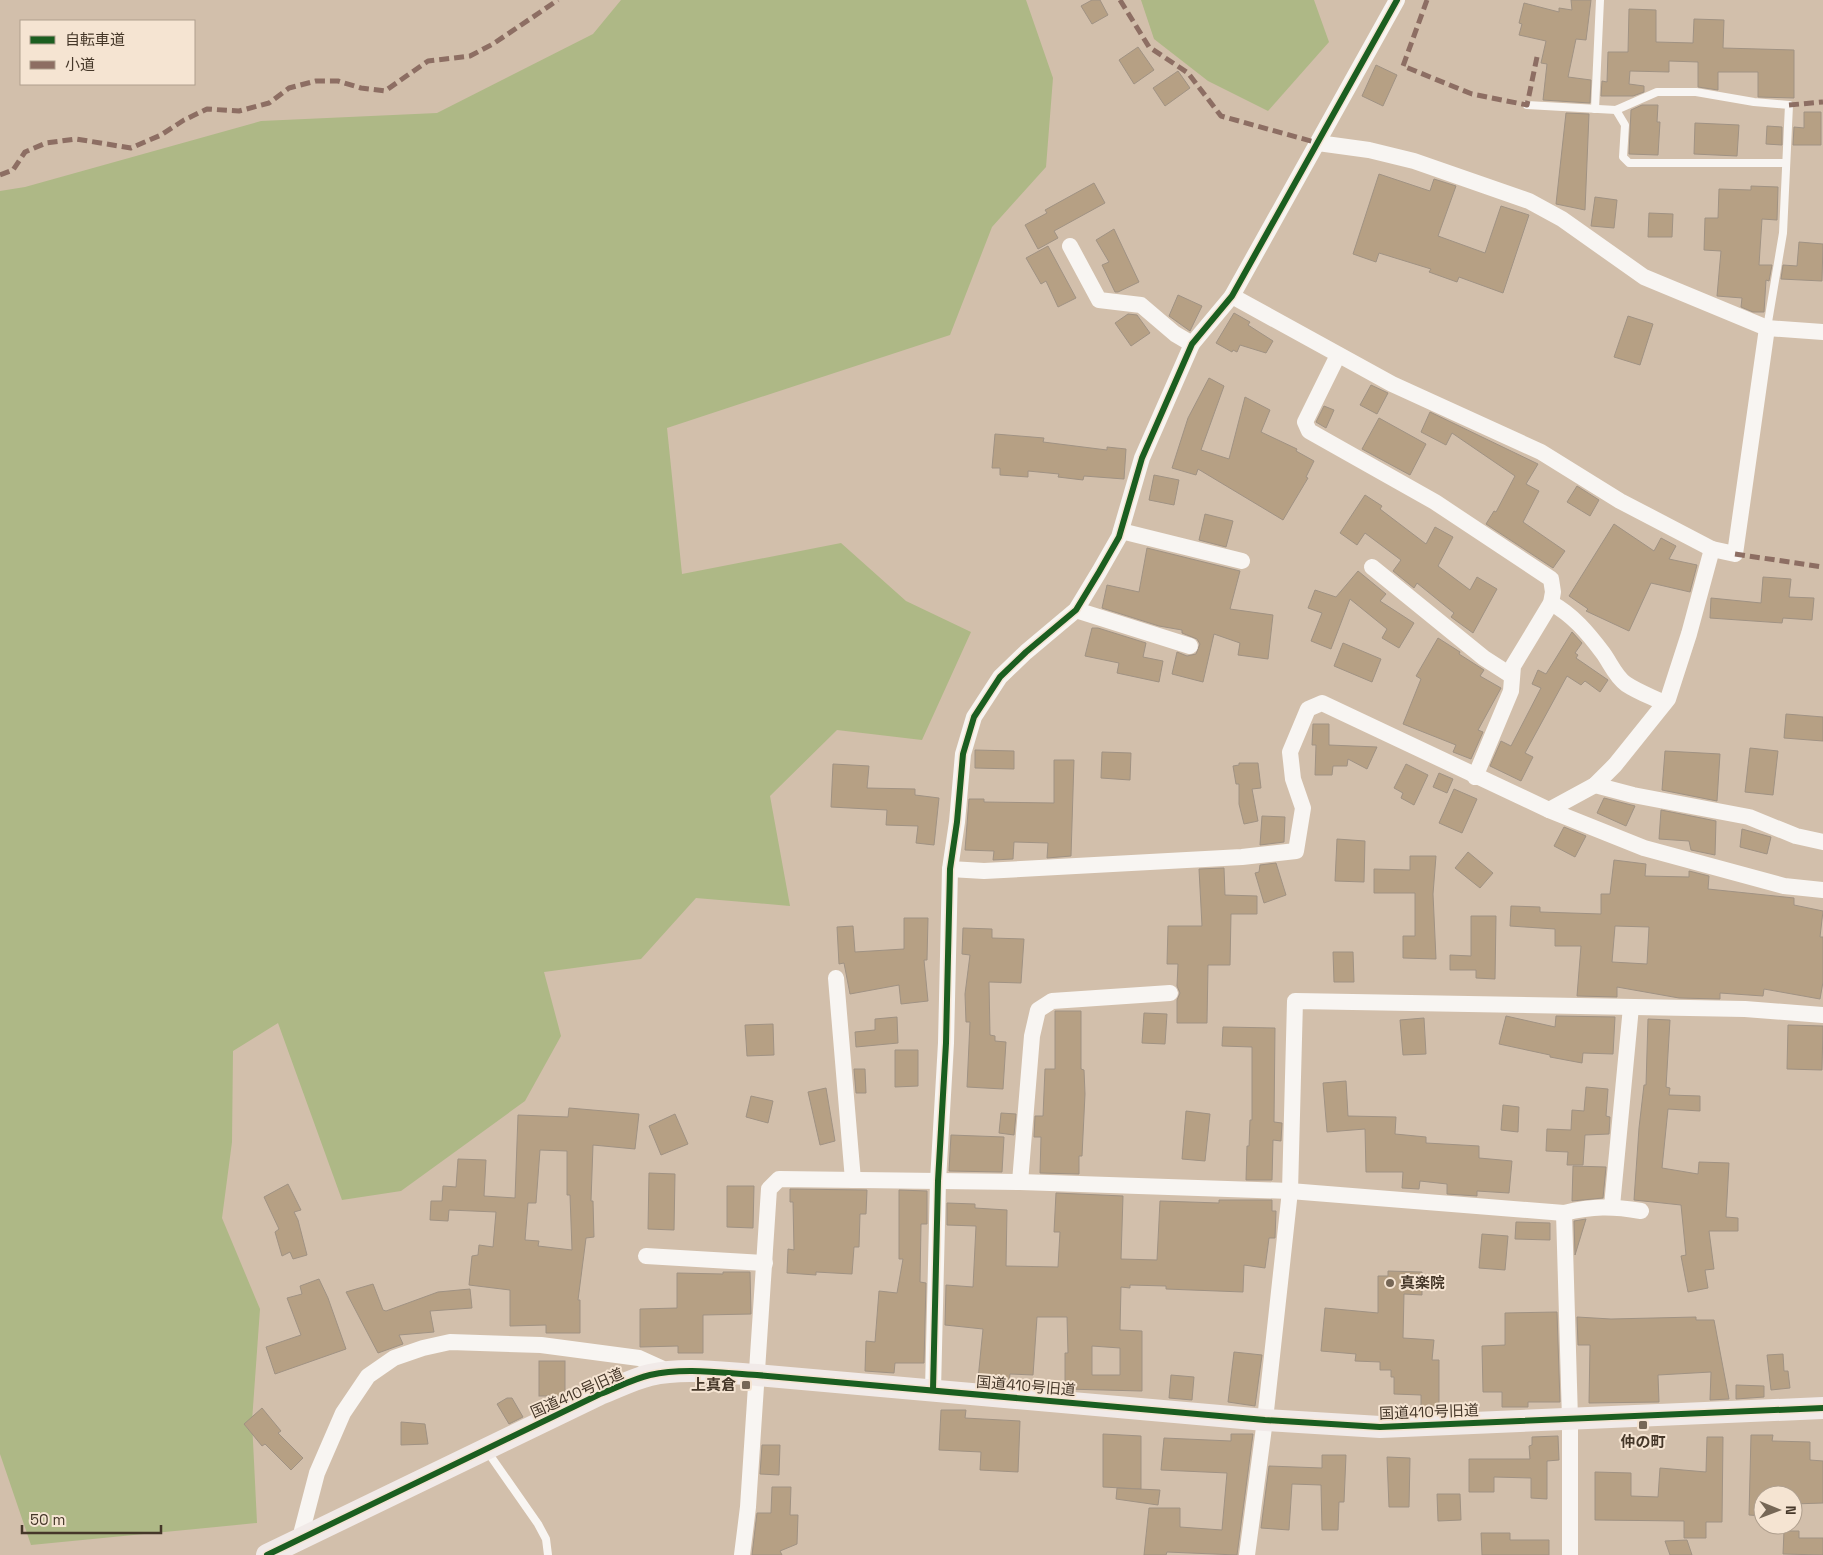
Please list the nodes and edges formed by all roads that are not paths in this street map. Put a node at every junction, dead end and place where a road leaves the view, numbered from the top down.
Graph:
1 (1397, 0) edge
2 (1600, 0) edge
3 (1528, 105) dead end
4 (1595, 109) junction
5 (1616, 110) junction
6 (1318, 143) junction
7 (1786, 163) junction
8 (1070, 246) dead end
9 (1232, 296) junction
10 (1767, 328) junction
11 (1823, 332) edge
12 (1192, 344) junction
13 (1338, 355) junction
14 (1121, 531) junction
15 (1712, 549) junction
16 (1242, 561) dead end
17 (1372, 567) dead end
18 (1551, 603) junction
19 (1076, 610) junction
20 (1190, 646) dead end
21 (1512, 676) junction
22 (1664, 703) junction
23 (1475, 777) junction
24 (1595, 785) junction
25 (1549, 810) junction
26 (1823, 842) edge
27 (950, 869) junction
28 (1823, 890) edge
29 (836, 978) dead end
30 (1170, 992) dead end
31 (1631, 1007) junction
32 (1823, 1015) edge
33 (853, 1180) junction
34 (938, 1181) junction
35 (1020, 1182) junction
36 (1290, 1191) junction
37 (1612, 1206) junction
38 (1641, 1211) dead end
39 (1564, 1213) junction
40 (646, 1256) dead end
41 (765, 1263) junction
42 (672, 1373) junction
43 (757, 1375) junction
44 (933, 1390) junction
45 (1823, 1408) edge
46 (1570, 1419) junction
47 (1265, 1420) junction
48 (485, 1449) junction
49 (300, 1538) junction
50 (268, 1555) edge
51 (548, 1555) edge
52 (742, 1555) edge
53 (1247, 1555) edge
54 (1570, 1555) edge

1 - 6 street
2 - 4 lane
3 - 4 lane
4 - 5 lane
5 - 7 lane
5 - 7 lane
6 - 9 street
6 - 10 street
7 - 10 lane
8 - 12 street
9 - 12 street
9 - 13 street
10 - 11 street
10 - 15 street
12 - 14 street
13 - 15 street
13 - 18 street
14 - 16 street
14 - 19 street
15 - 22 street
17 - 21 street
18 - 21 street
18 - 22 street
19 - 20 street
19 - 27 street
21 - 23 street
22 - 24 street
23 - 25 street
23 - 27 street
24 - 25 street
24 - 26 street
25 - 28 street
27 - 34 street
29 - 33 street
30 - 35 street
31 - 32 street
31 - 36 street
31 - 37 street
33 - 34 street
33 - 41 street
34 - 35 street
34 - 44 street
35 - 36 street
36 - 39 street
36 - 47 street
37 - 38 street
37 - 39 street
39 - 46 street
40 - 41 street
41 - 43 street
42 - 43 street, 国道410号旧道
42 - 48 street, 国道410号旧道
42 - 49 street
43 - 44 street, 国道410号旧道
43 - 52 street
44 - 47 street, 国道410号旧道
45 - 46 street, 国道410号旧道
46 - 47 street, 国道410号旧道
46 - 54 street
47 - 53 street
48 - 49 street, 国道410号旧道
48 - 51 lane
49 - 50 street, 国道410号旧道

